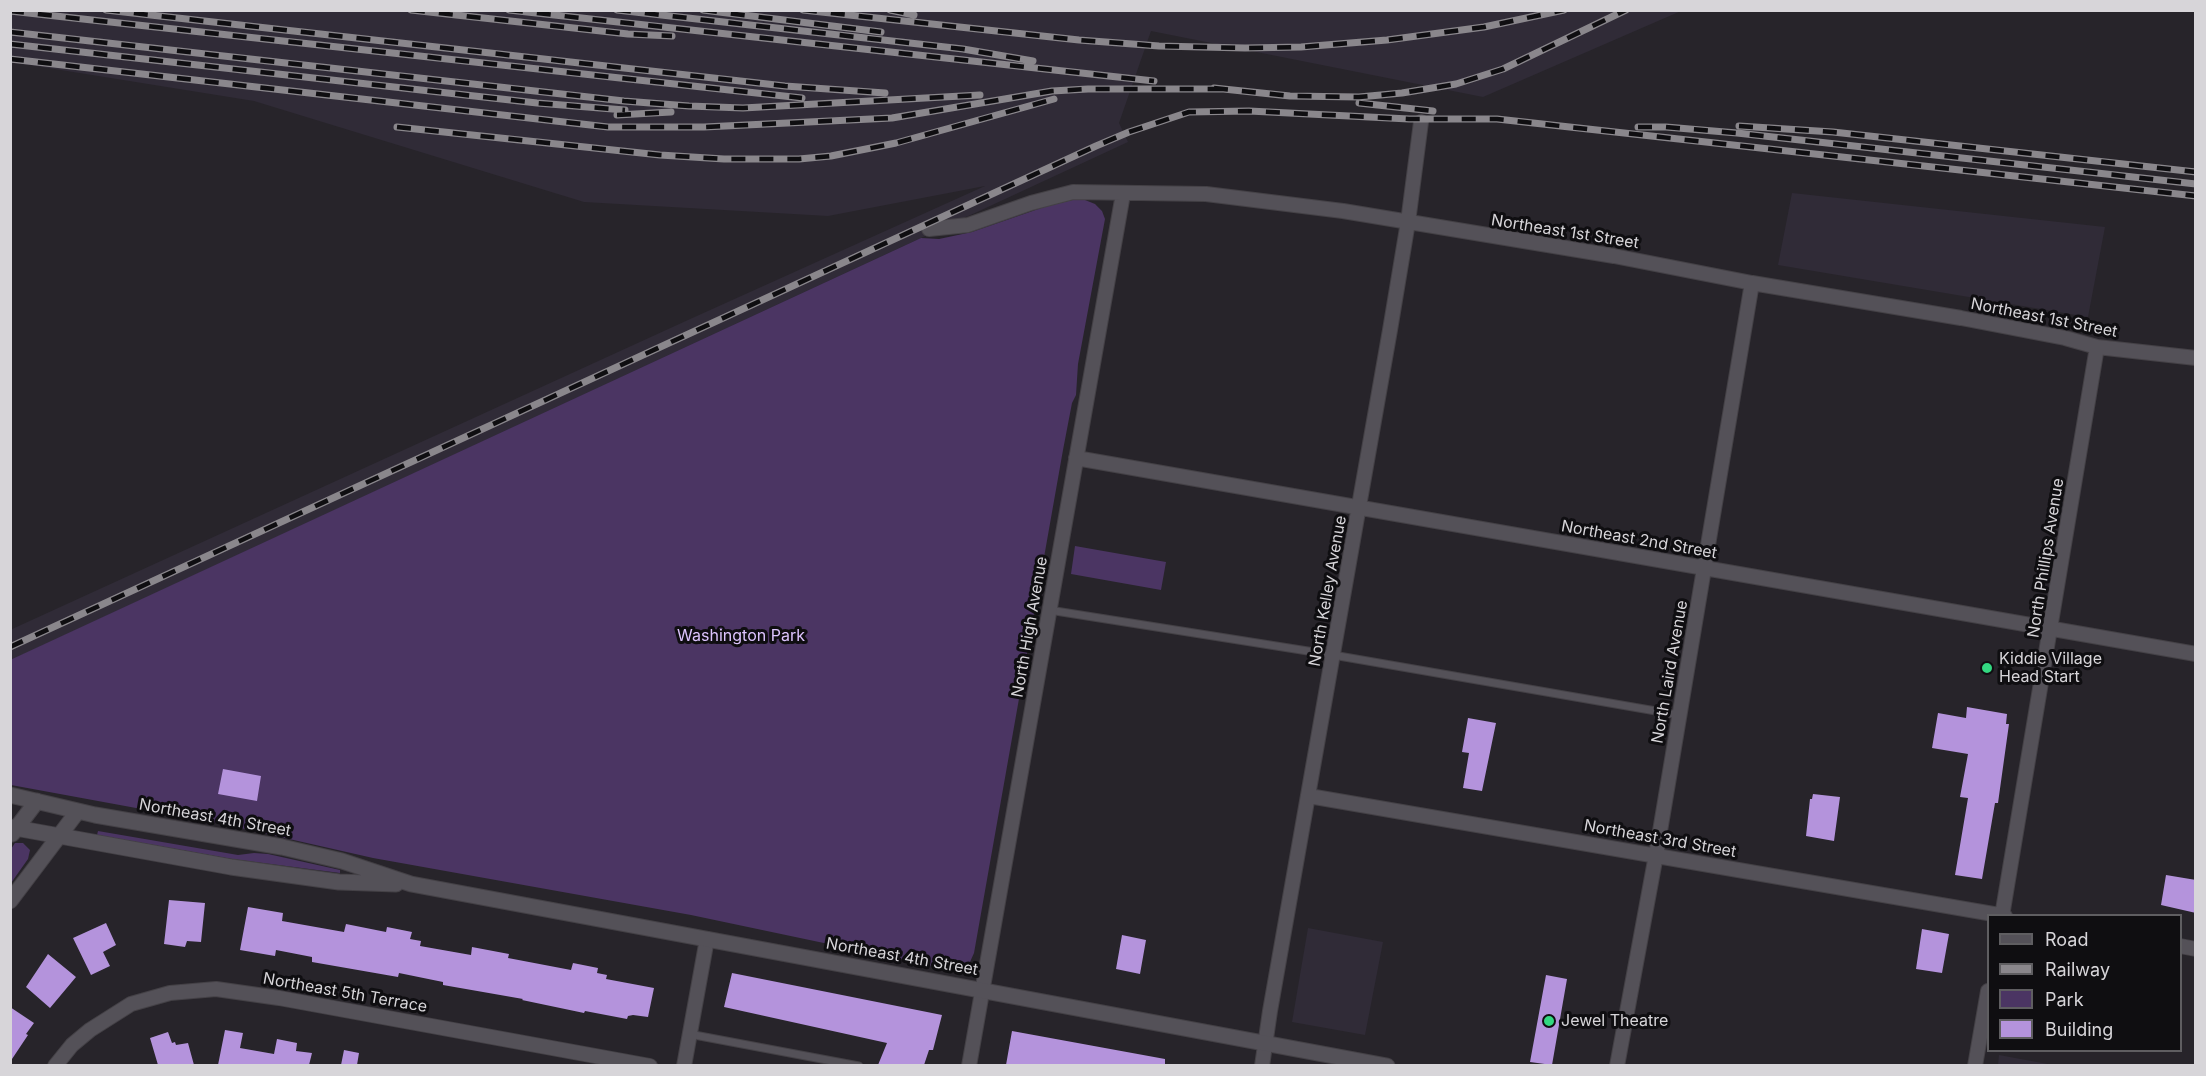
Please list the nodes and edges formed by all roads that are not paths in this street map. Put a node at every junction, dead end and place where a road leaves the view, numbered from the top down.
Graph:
1 (1421, 122) dead end
2 (1123, 194) junction
3 (1408, 222) junction
4 (929, 229) dead end
5 (1752, 283) junction
6 (2097, 347) junction
7 (2196, 358) edge
8 (1076, 458) junction
9 (1359, 508) junction
10 (1704, 568) junction
11 (1049, 610) junction
12 (2051, 630) junction
13 (2196, 654) edge
14 (1333, 655) junction
15 (1680, 715) junction
16 (10, 795) edge
17 (1309, 796) junction
18 (37, 801) junction
19 (78, 811) junction
20 (12, 830) edge
21 (59, 836) junction
22 (1656, 855) junction
23 (411, 884) junction
24 (10, 901) edge
25 (1998, 914) edge
26 (2004, 914) edge
27 (707, 939) junction
28 (982, 989) junction
29 (1987, 1002) edge
30 (689, 1034) junction
31 (1265, 1043) junction
32 (55, 1065) edge
33 (650, 1065) edge
34 (684, 1065) edge
35 (859, 1065) edge
36 (969, 1065) edge
37 (1262, 1065) edge
38 (1387, 1065) edge
39 (1617, 1065) edge
40 (1975, 1065) edge

1 - 3 street, North Kelley Avenue
2 - 3 street, Northeast 1st Street
2 - 4 street, Northeast 1st Street
2 - 8 street, North High Avenue
3 - 5 street, Northeast 1st Street
3 - 9 street, North Kelley Avenue
5 - 6 street, Northeast 1st Street
5 - 10 street, North Laird Avenue
6 - 7 street, Northeast 1st Street
6 - 12 street, North Phillips Avenue
8 - 9 street, Northeast 2nd Street
8 - 11 street, North High Avenue
9 - 10 street, Northeast 2nd Street
9 - 14 street, North Kelley Avenue
10 - 12 street, Northeast 2nd Street
10 - 15 street, North Laird Avenue
11 - 14 lane
11 - 28 street, North High Avenue
12 - 13 street, Northeast 2nd Street
12 - 26 street, North Phillips Avenue
14 - 15 lane
14 - 17 street, North Kelley Avenue
15 - 22 street, North Laird Avenue
16 - 18 main road, Northeast 4th Street
17 - 22 street, Northeast 3rd Street
17 - 31 street, North Kelley Avenue
18 - 19 main road, Northeast 4th Street
18 - 20 main road
19 - 21 main road
19 - 23 main road, Northeast 4th Street
20 - 21 main road, Northeast 4th Street
21 - 23 main road, Northeast 4th Street
21 - 24 main road
22 - 25 street, Northeast 3rd Street
22 - 39 street, North Laird Avenue
23 - 27 main road, Northeast 4th Street
27 - 28 main road, Northeast 4th Street
27 - 30 street
28 - 31 main road, Northeast 4th Street
28 - 36 street, North High Avenue
29 - 40 street
30 - 34 street
30 - 35 lane
31 - 37 street, North Kelley Avenue
31 - 38 main road, Northeast 4th Street
32 - 33 street, Northeast 5th Terrace

